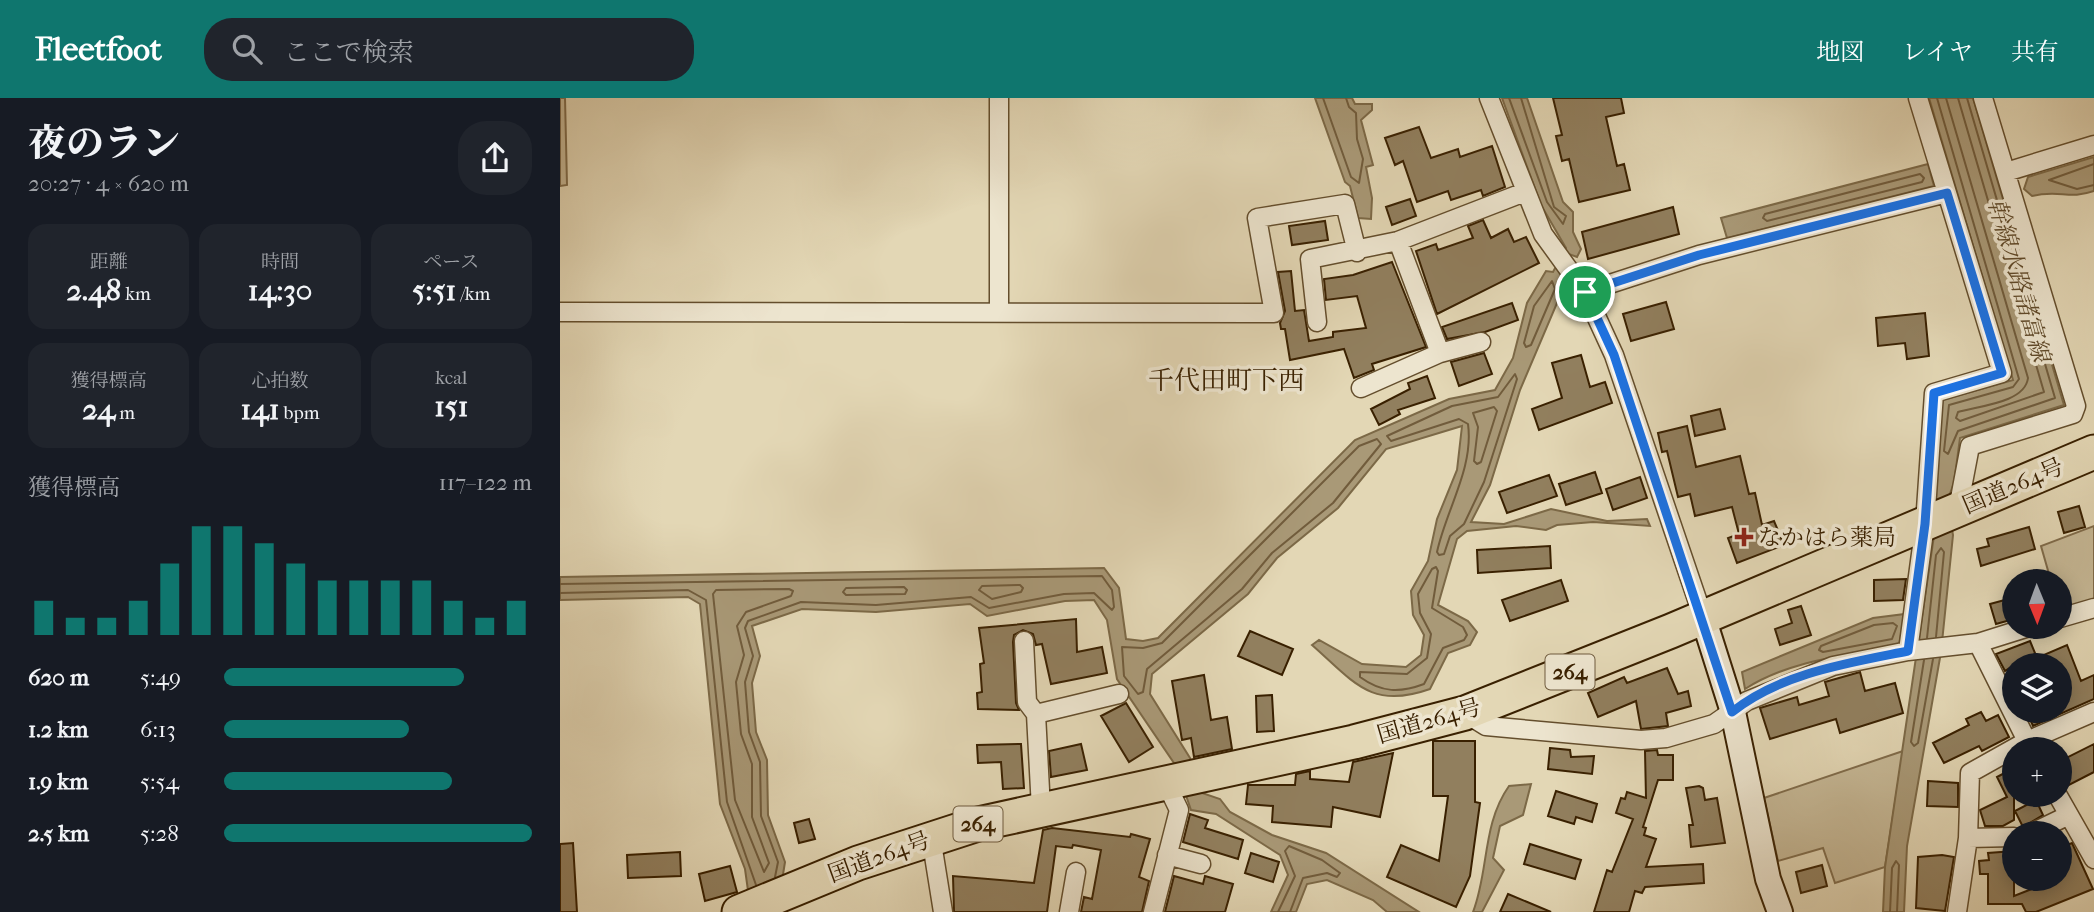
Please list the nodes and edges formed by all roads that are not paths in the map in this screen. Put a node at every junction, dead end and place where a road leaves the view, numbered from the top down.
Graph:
1 (999, 98) edge
2 (1489, 98) edge
3 (1919, 98) edge
4 (1983, 98) edge
5 (2094, 145) edge
6 (2006, 172) junction
7 (1524, 192) junction
8 (1947, 193) junction
9 (1398, 241) junction
10 (1357, 252) junction
11 (1585, 292) junction
12 (560, 312) edge
13 (999, 312) junction
14 (1317, 322) dead end
15 (1481, 342) dead end
16 (1440, 354) junction
17 (1361, 388) dead end
18 (2094, 452) edge
19 (1958, 509) junction
20 (1925, 524) junction
21 (2094, 608) edge
22 (2072, 614) edge
23 (1703, 617) junction
24 (2002, 635) edge
25 (1024, 641) dead end
26 (1978, 643) junction
27 (1908, 651) junction
28 (1119, 694) dead end
29 (1732, 712) junction
30 (2094, 712) edge
31 (1465, 713) junction
32 (1036, 714) junction
33 (2025, 737) edge
34 (2045, 737) edge
35 (2002, 758) edge
36 (1181, 780) junction
37 (2064, 807) edge
38 (1041, 809) junction
39 (2069, 815) junction
40 (2057, 821) edge
41 (931, 837) junction
42 (2002, 837) edge
43 (1968, 838) junction
44 (1167, 855) junction
45 (2094, 859) edge
46 (1201, 864) dead end
47 (1076, 872) dead end
48 (742, 910) edge
49 (943, 912) edge
50 (1069, 912) edge
51 (1153, 912) edge
52 (1780, 912) edge
53 (1956, 912) edge

1 - 13 street
2 - 7 street
3 - 8 street
4 - 6 street
5 - 6 street
6 - 19 street
7 - 9 street
7 - 11 street
8 - 11 street
8 - 20 street
9 - 10 street
9 - 16 street
10 - 13 street
10 - 14 street
11 - 23 street
12 - 13 street
15 - 16 street
16 - 17 street
18 - 19 highway, 国道264号 / 264
19 - 20 highway, 国道264号 / 264
20 - 23 highway, 国道264号 / 264
20 - 27 street
21 - 22 street
23 - 29 street
23 - 31 highway, 国道264号 / 264
24 - 26 street
25 - 32 street
26 - 27 street
26 - 33 street
27 - 29 street
28 - 32 street
29 - 31 street
29 - 52 street
30 - 34 street
31 - 36 highway, 国道264号 / 264
32 - 38 street
35 - 43 street
36 - 38 highway, 国道264号 / 264
36 - 44 street
37 - 39 street
38 - 41 highway, 国道264号 / 264
39 - 40 street
39 - 45 street
41 - 48 highway, 国道264号 / 264
41 - 49 street
42 - 43 street
43 - 53 street
44 - 46 street
44 - 51 street
47 - 50 street

